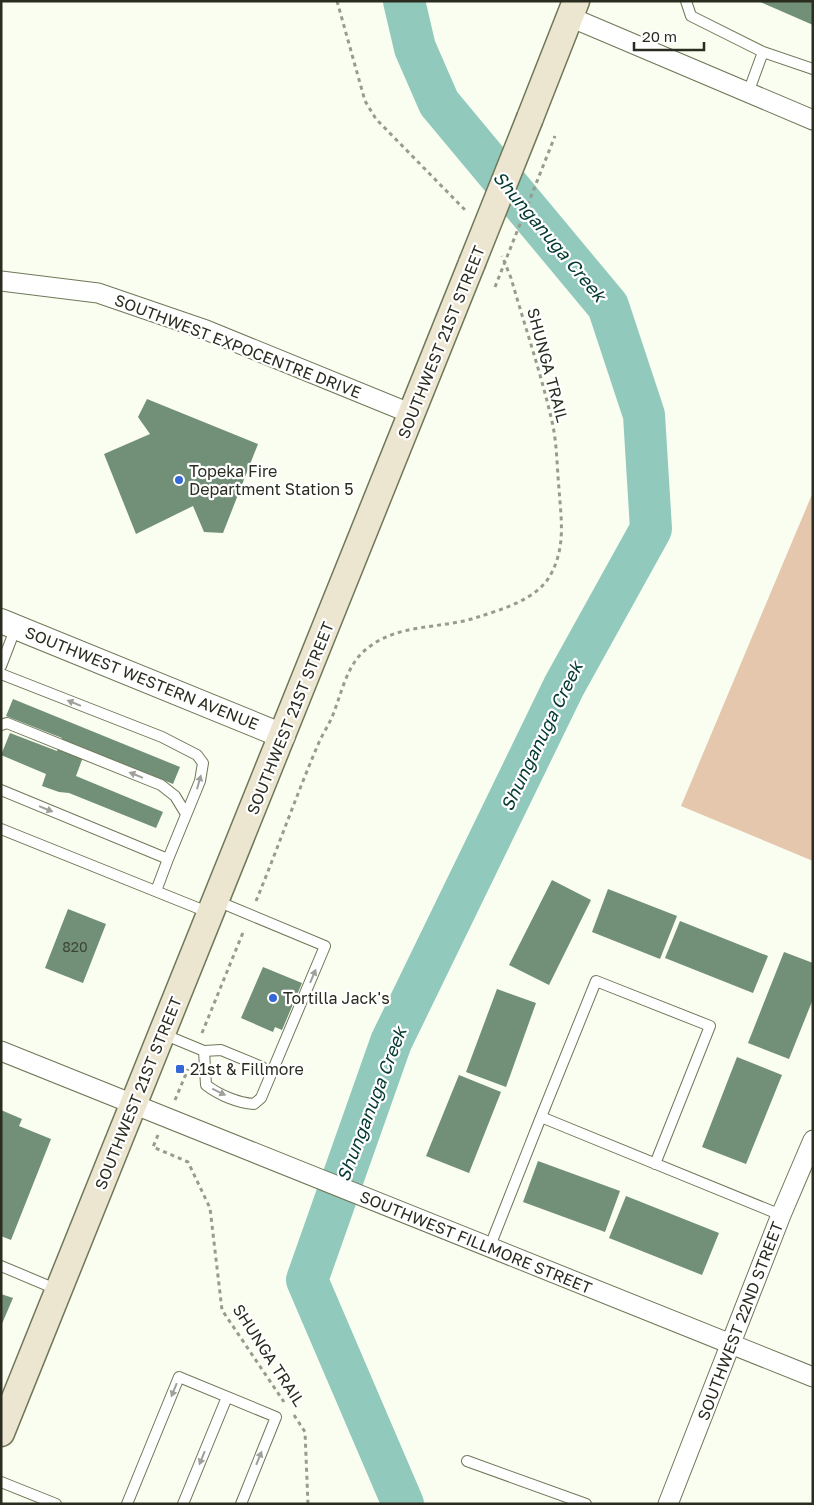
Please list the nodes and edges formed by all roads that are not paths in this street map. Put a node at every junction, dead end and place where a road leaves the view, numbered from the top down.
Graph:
1 (686, 1) edge
2 (573, 9) edge
3 (763, 52) junction
4 (813, 69) edge
5 (748, 93) junction
6 (813, 120) edge
7 (1, 281) edge
8 (412, 414) junction
9 (9, 624) edge
10 (1, 666) edge
11 (1, 674) edge
12 (1, 725) edge
13 (283, 736) junction
14 (1, 790) edge
15 (186, 814) junction
16 (1, 829) edge
17 (168, 859) junction
18 (156, 891) junction
19 (214, 907) junction
20 (162, 1034) junction
21 (1, 1050) edge
22 (204, 1051) junction
23 (262, 1067) dead end
24 (133, 1105) junction
25 (541, 1117) junction
26 (813, 1140) edge
27 (808, 1162) edge
28 (655, 1164) junction
29 (780, 1215) junction
30 (490, 1246) junction
31 (1, 1266) edge
32 (58, 1290) junction
33 (732, 1345) junction
34 (813, 1377) edge
35 (227, 1397) junction
36 (1, 1433) edge
37 (467, 1461) dead end
38 (1, 1482) edge
39 (56, 1504) edge
40 (127, 1504) edge
41 (183, 1504) edge
42 (242, 1504) edge
43 (586, 1504) edge
44 (668, 1504) edge

1 - 3 lane
2 - 5 street
2 - 8 main road, SOUTHWEST 21ST STREET, bridge
3 - 4 lane
3 - 5 lane
5 - 6 street
7 - 8 street, SOUTHWEST EXPOCENTRE DRIVE
8 - 13 main road, SOUTHWEST 21ST STREET
9 - 10 lane
9 - 13 street, SOUTHWEST WESTERN AVENUE
15 -> 11 lane
15 -> 12 lane
13 - 19 main road, SOUTHWEST 21ST STREET
14 -> 17 lane
15 - 17 lane
16 - 18 lane
17 - 18 lane
18 - 19 lane
19 - 20 main road, SOUTHWEST 21ST STREET
22 -> 19 lane
20 - 22 lane
20 - 24 main road, SOUTHWEST 21ST STREET
21 - 24 street, SOUTHWEST FILLMORE STREET
22 - 23 lane
24 - 30 street, SOUTHWEST FILLMORE STREET
24 - 32 main road, SOUTHWEST 21ST STREET
25 - 28 lane
25 - 28 lane
25 - 30 lane
26 - 27 street, SOUTHWEST 22ND STREET
27 - 29 street, SOUTHWEST 22ND STREET
28 - 29 lane
29 - 33 street, SOUTHWEST 22ND STREET
30 - 33 street, SOUTHWEST FILLMORE STREET
31 - 32 lane
32 - 36 main road, SOUTHWEST 21ST STREET
33 - 34 street, SOUTHWEST FILLMORE STREET
33 - 44 street, SOUTHWEST 22ND STREET
35 -> 40 lane
35 -> 41 lane
42 -> 35 lane
37 - 43 lane
38 - 39 lane

